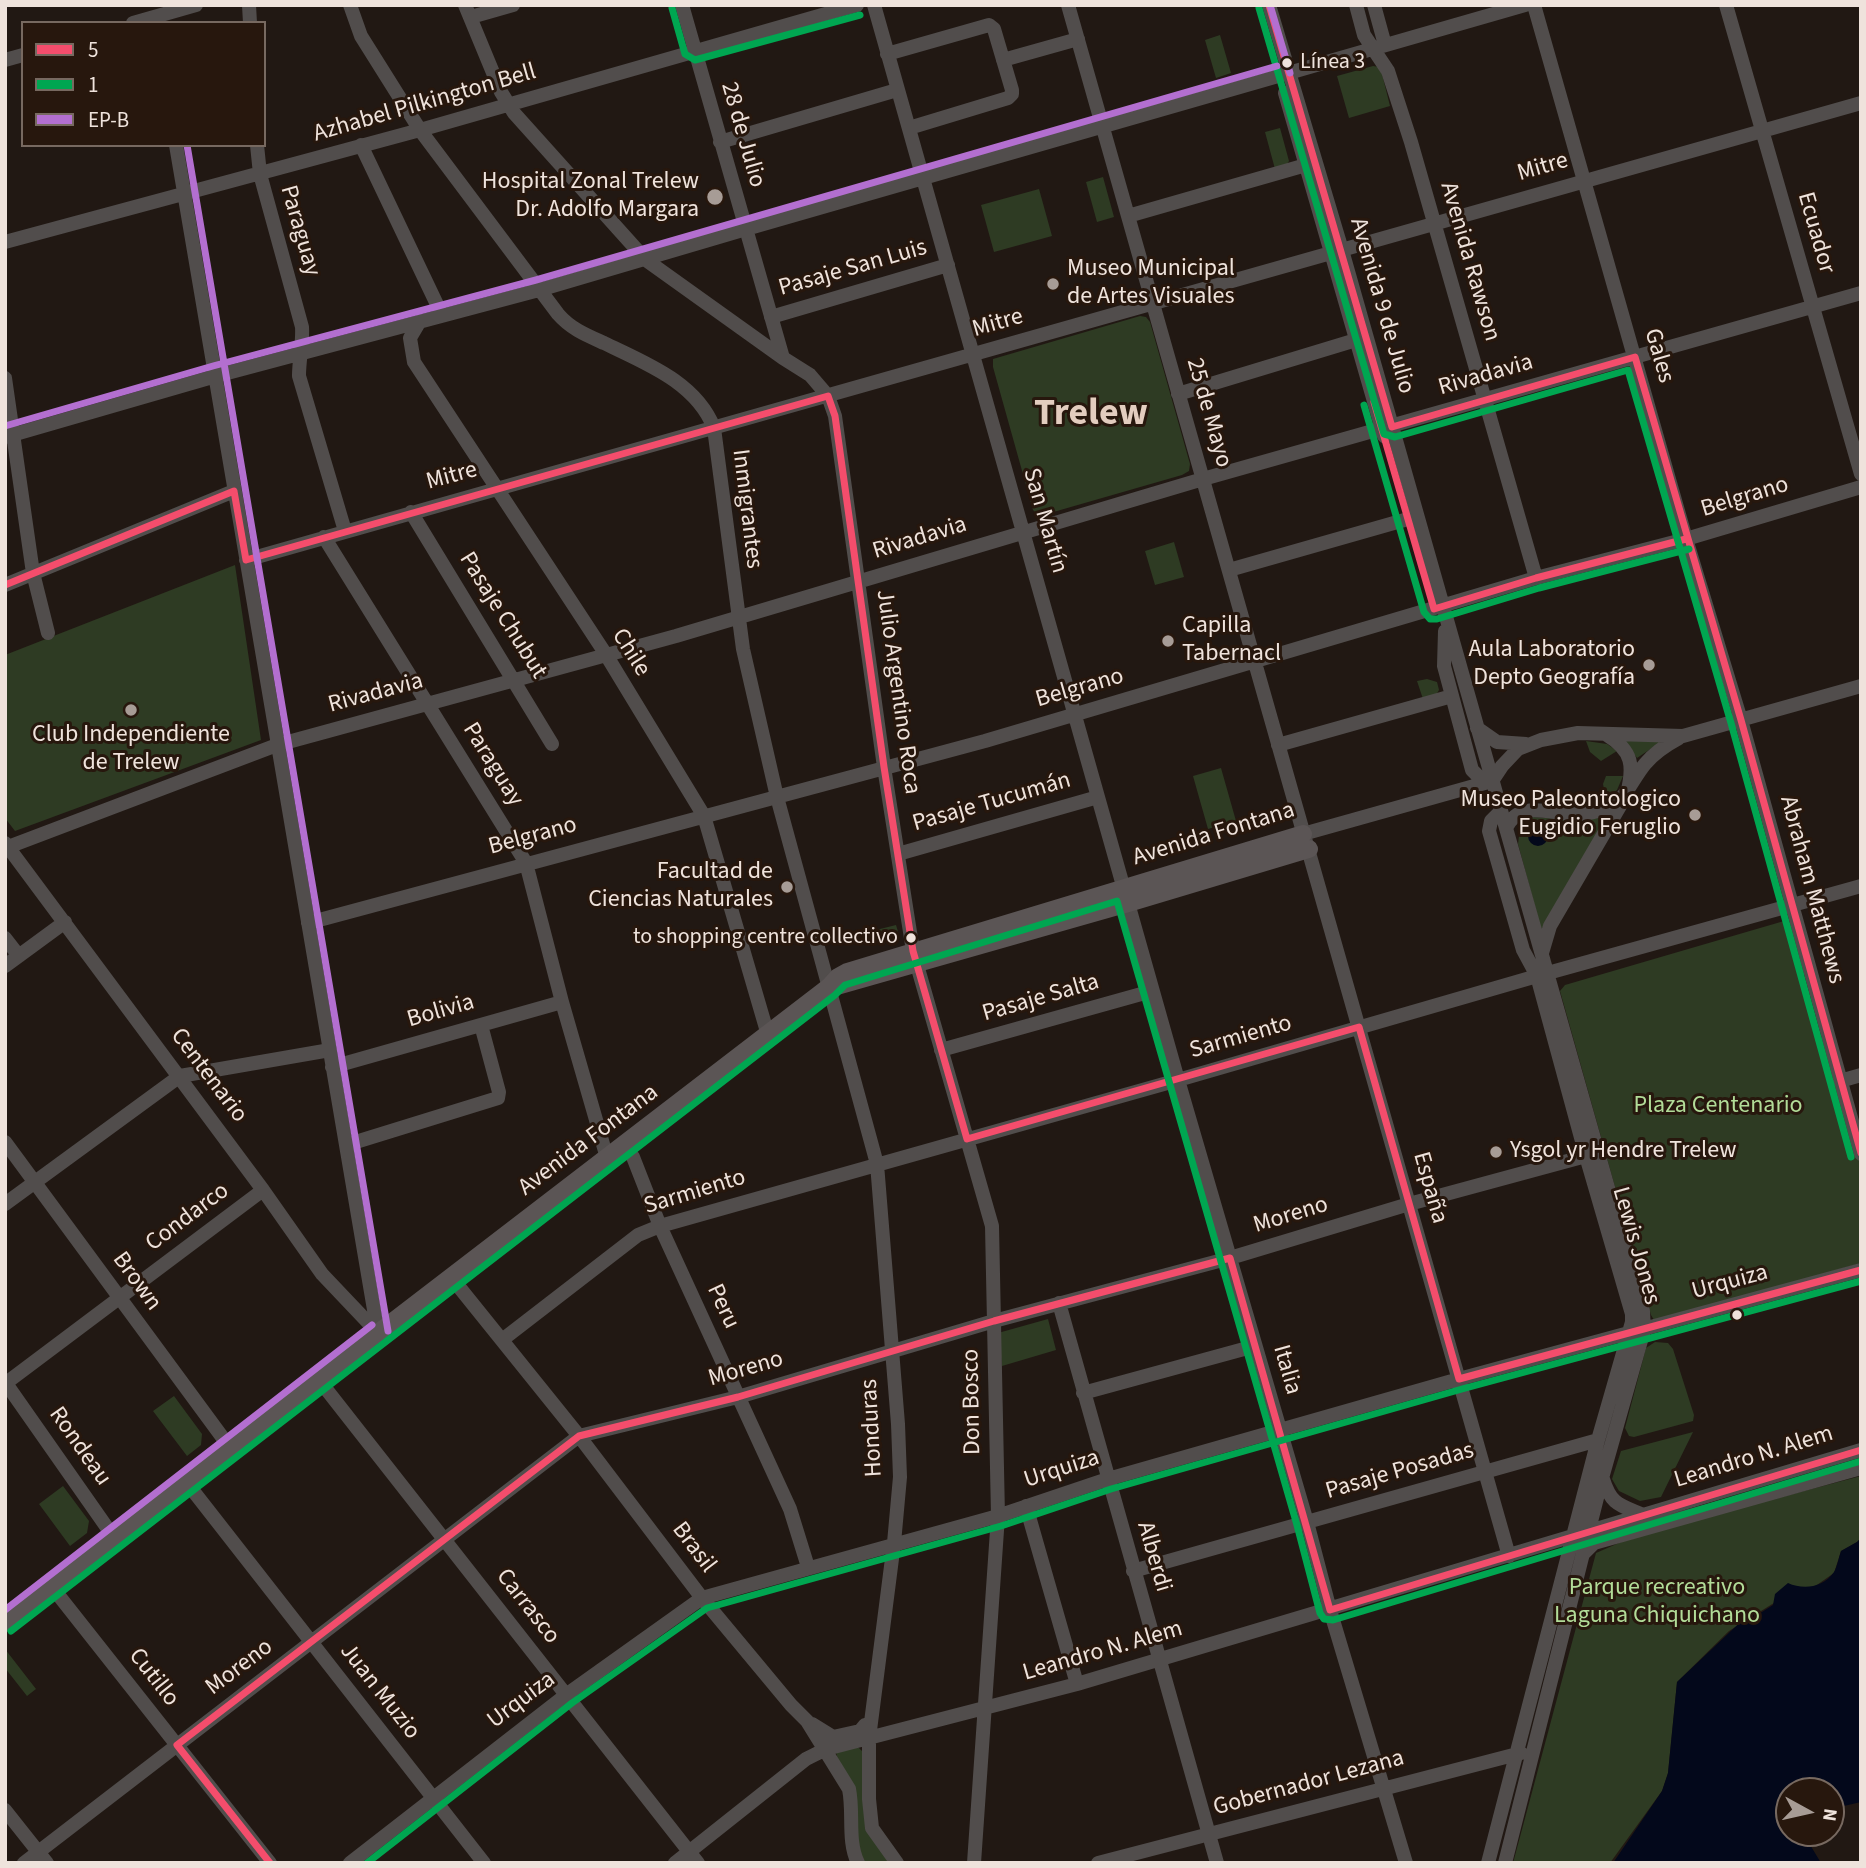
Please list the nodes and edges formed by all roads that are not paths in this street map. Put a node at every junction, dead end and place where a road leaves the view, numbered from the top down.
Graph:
1 (196, 5) edge
2 (350, 5) edge
3 (513, 5) edge
4 (682, 5) edge
5 (857, 5) edge
6 (874, 5) edge
7 (1068, 5) edge
8 (1259, 5) edge
9 (1269, 5) edge
10 (1356, 5) edge
11 (1374, 5) edge
12 (1525, 5) edge
13 (1534, 5) edge
14 (1726, 5) edge
15 (468, 11) edge
16 (154, 15) edge
17 (1078, 39) junction
18 (1379, 47) junction
19 (695, 50) junction
20 (887, 54) junction
21 (1003, 60) junction
22 (1284, 74) junction
23 (897, 90) junction
24 (1861, 103) edge
25 (509, 104) junction
26 (1102, 127) junction
27 (909, 128) junction
28 (420, 130) junction
29 (1762, 132) junction
30 (719, 142) junction
31 (361, 145) junction
32 (176, 147) edge
33 (257, 147) edge
34 (1306, 165) junction
35 (260, 174) junction
36 (924, 178) junction
37 (1584, 180) junction
38 (185, 195) junction
39 (1128, 216) junction
40 (1434, 222) junction
41 (746, 229) junction
42 (5, 243) edge
43 (1337, 251) junction
44 (646, 260) junction
45 (948, 265) junction
46 (540, 290) junction
47 (1861, 293) edge
48 (1153, 304) junction
49 (1812, 306) junction
50 (442, 315) junction
51 (771, 317) junction
52 (420, 321) junction
53 (1356, 340) junction
54 (301, 352) junction
55 (974, 355) junction
56 (1635, 357) junction
57 (783, 358) junction
58 (215, 376) junction
59 (5, 378) edge
60 (1178, 394) junction
61 (828, 396) junction
62 (1485, 399) junction
63 (713, 428) junction
64 (1387, 428) junction
65 (10, 436) edge
66 (1861, 474) edge
67 (1203, 479) junction
68 (1861, 487) edge
69 (497, 489) junction
70 (234, 491) junction
71 (411, 512) junction
72 (1408, 519) junction
73 (345, 531) junction
74 (1023, 532) junction
75 (324, 537) junction
76 (1686, 539) junction
77 (246, 560) junction
78 (1228, 570) junction
79 (33, 573) junction
80 (1536, 578) junction
81 (858, 583) junction
82 (5, 585) edge
83 (1441, 612) junction
84 (737, 618) junction
85 (48, 633) dead end
86 (605, 653) junction
87 (1255, 662) junction
88 (515, 680) junction
89 (1861, 686) edge
90 (1453, 699) junction
91 (427, 704) junction
92 (1074, 714) junction
93 (1741, 720) junction
94 (1475, 721) junction
95 (1607, 735) junction
96 (1683, 736) junction
97 (552, 744) dead end
98 (1526, 744) junction
99 (277, 745) junction
100 (1278, 745) junction
101 (884, 767) junction
102 (1492, 781) junction
103 (1627, 794) junction
104 (777, 797) junction
105 (1098, 797) junction
106 (1501, 811) junction
107 (704, 816) junction
108 (1506, 828) junction
109 (1306, 841) junction
110 (7, 845) edge
111 (898, 854) junction
112 (526, 863) junction
113 (1861, 886) edge
114 (1505, 888) junction
115 (1126, 896) junction
116 (1525, 900) junction
117 (1791, 906) junction
118 (65, 922) junction
119 (308, 923) junction
120 (5, 938) edge
121 (19, 956) junction
122 (915, 957) junction
123 (1542, 958) junction
124 (5, 966) edge
125 (1542, 974) junction
126 (830, 987) junction
127 (1153, 991) junction
128 (562, 1002) junction
129 (481, 1025) junction
130 (1359, 1027) junction
131 (768, 1035) junction
132 (330, 1050) junction
133 (941, 1050) junction
134 (332, 1067) junction
135 (1861, 1074) edge
136 (180, 1076) junction
137 (1178, 1080) junction
138 (1840, 1080) junction
139 (967, 1139) junction
140 (5, 1142) edge
141 (346, 1145) junction
142 (623, 1145) junction
143 (1861, 1154) edge
144 (1591, 1155) junction
145 (607, 1158) junction
146 (877, 1164) junction
147 (35, 1183) junction
148 (263, 1190) junction
149 (5, 1204) edge
150 (1409, 1204) junction
151 (660, 1226) junction
152 (1230, 1258) junction
153 (1861, 1270) edge
154 (451, 1277) junction
155 (120, 1298) junction
156 (1059, 1303) junction
157 (994, 1321) junction
158 (1637, 1332) junction
159 (378, 1333) junction
160 (502, 1340) junction
161 (1255, 1346) junction
162 (892, 1352) junction
163 (1459, 1379) junction
164 (319, 1380) junction
165 (7, 1389) edge
166 (1083, 1393) junction
167 (738, 1397) junction
168 (1279, 1431) junction
169 (579, 1436) junction
170 (1598, 1440) junction
171 (231, 1449) junction
172 (1861, 1450) edge
173 (1861, 1468) edge
174 (1485, 1472) junction
175 (1602, 1478) junction
176 (1108, 1479) junction
177 (187, 1483) junction
178 (1026, 1506) junction
179 (998, 1516) junction
180 (1643, 1516) junction
181 (1307, 1522) junction
182 (1590, 1531) junction
183 (1572, 1537) junction
184 (115, 1539) junction
185 (445, 1539) junction
186 (894, 1543) junction
187 (1584, 1553) junction
188 (1509, 1556) junction
189 (808, 1567) junction
190 (1133, 1572) junction
191 (52, 1587) junction
192 (702, 1598) junction
193 (1330, 1609) junction
194 (5, 1623) edge
195 (311, 1642) junction
196 (1159, 1660) junction
197 (1077, 1684) junction
198 (566, 1695) junction
199 (983, 1709) junction
200 (871, 1716) junction
201 (807, 1721) junction
202 (869, 1738) junction
203 (177, 1745) junction
204 (826, 1749) junction
205 (1533, 1752) junction
206 (1516, 1753) junction
207 (1385, 1787) junction
208 (433, 1797) junction
209 (5, 1810) edge
210 (1208, 1834) junction
211 (43, 1857) edge
212 (694, 1857) edge
213 (24, 1863) edge
214 (270, 1863) edge
215 (350, 1863) edge
216 (484, 1863) edge
217 (674, 1863) edge
218 (858, 1863) edge
219 (897, 1863) edge
220 (974, 1863) edge
221 (1098, 1863) edge
222 (1217, 1863) edge
223 (1406, 1863) edge
224 (1488, 1863) edge
225 (1505, 1863) edge

1 - 16 street
2 - 28 street, Inmigrantes
3 - 15 street
4 - 19 street, 28 de Julio
5 - 19 street, Azhabel Pilkington Bell
6 - 20 street, San Martín
7 - 17 street, 25 de Mayo
8 - 22 street, Avenida 9 de Julio
9 - 22 street, Avenida 9 de Julio
10 - 18 street, Avenida Rawson
11 - 18 street, Avenida Rawson
12 - 18 street
13 - 37 street, Gales
14 - 29 street, Ecuador
15 - 25 street, Julio Argentino Roca
17 - 21 street
17 - 26 street, 25 de Mayo
18 - 22 street
18 - 40 street, Avenida Rawson
19 - 25 street, Azhabel Pilkington Bell
19 - 30 street, 28 de Julio
20 - 21 street
20 - 23 street, San Martín
21 - 27 street
22 - 26 street
22 - 34 street, Avenida 9 de Julio
22 - 43 street, Avenida 9 de Julio
23 - 27 street, San Martín
23 - 30 street
24 - 29 street, Mitre
25 - 28 street, Azhabel Pilkington Bell
25 - 44 street, Julio Argentino Roca
26 - 36 street
26 - 39 street, 25 de Mayo
27 - 36 street, San Martín
28 - 31 street, Azhabel Pilkington Bell
28 - 46 street, Inmigrantes
29 - 37 street, Mitre
29 - 49 street, Ecuador
30 - 41 street, 28 de Julio
31 - 35 street, Azhabel Pilkington Bell
31 - 50 street
32 - 38 street
33 - 35 street, Paraguay
34 - 39 street
34 - 43 street, Avenida 9 de Julio
35 - 38 street, Azhabel Pilkington Bell
35 - 54 street, Paraguay
36 - 41 street
36 - 45 street, San Martín
37 - 40 street, Mitre
37 - 56 street, Gales
38 - 42 street, Azhabel Pilkington Bell
38 - 58 street
39 - 48 street, 25 de Mayo
40 - 43 street, Mitre
40 - 62 street, Avenida Rawson
41 - 44 street
41 - 51 street, 28 de Julio
43 - 48 street, Mitre
43 - 53 street, Avenida 9 de Julio
43 - 64 street, Avenida 9 de Julio
44 - 46 street
44 - 57 street, Julio Argentino Roca
45 - 51 street, Pasaje San Luis
45 - 55 street, San Martín
46 - 50 street
46 - 63 street, Inmigrantes
47 - 49 street, Rivadavia
48 - 55 street, Mitre
48 - 60 street, 25 de Mayo
49 - 56 street, Rivadavia
49 - 66 street, Ecuador
50 - 52 street
51 - 57 street, 28 de Julio
52 - 54 street
52 - 69 street, Chile
53 - 60 street
53 - 64 street, Avenida 9 de Julio
54 - 58 street
54 - 73 street, Paraguay
55 - 61 street, Mitre
55 - 74 street, San Martín
56 - 62 street, Rivadavia
56 - 76 street, Gales
57 - 61 street, Julio Argentino Roca
58 - 65 street
58 - 70 street
59 - 65 street
60 - 67 street, 25 de Mayo
61 - 63 street, Mitre
61 - 81 street, Julio Argentino Roca
62 - 64 street, Rivadavia
62 - 80 street, Avenida Rawson
63 - 69 street, Mitre
63 - 84 street, Inmigrantes
64 - 67 street, Rivadavia
64 - 72 street, Avenida 9 de Julio
64 - 83 street, Avenida 9 de Julio
65 - 79 street
67 - 74 street, Rivadavia
67 - 78 street, 25 de Mayo
68 - 76 street, Belgrano
69 - 71 street, Mitre
69 - 86 street, Chile
70 - 77 street
70 - 79 street
71 - 73 street, Mitre
71 - 88 street, Pasaje Chubut
72 - 78 street
72 - 83 street, Avenida 9 de Julio
73 - 75 street, Mitre
74 - 81 street, Rivadavia
74 - 92 street, San Martín
75 - 77 street, Mitre
75 - 91 street, Paraguay
76 - 80 street, Belgrano
76 - 93 street, Gales
77 - 99 street
78 - 87 street, 25 de Mayo
79 - 82 street
79 - 85 street
80 - 83 street, Belgrano
81 - 84 street, Rivadavia
81 - 101 street, Julio Argentino Roca
83 - 87 street, Belgrano
83 - 90 street, Avenida 9 de Julio
83 - 94 street, Avenida 9 de Julio
84 - 86 street, Rivadavia
84 - 104 street, Inmigrantes
86 - 88 street, Rivadavia
86 - 107 street, Chile
87 - 92 street, Belgrano
87 - 100 street, 25 de Mayo
88 - 91 street, Rivadavia
88 - 97 street, Pasaje Chubut
89 - 93 street
90 - 94 street
90 - 100 street
90 - 102 street, Avenida 9 de Julio
91 - 99 street, Rivadavia
91 - 112 street, Paraguay
92 - 101 street, Belgrano
92 - 105 street, San Martín
93 - 96 street
93 - 117 street, Abraham Matthews
94 - 98 street
94 - 102 street, Avenida 9 de Julio
95 - 96 street
95 - 98 street
95 - 103 street
96 - 103 street
98 - 102 street
99 - 110 street, Rivadavia
99 - 119 street
100 - 109 street, 25 de Mayo
101 - 104 street, Belgrano
101 - 111 street, Julio Argentino Roca
102 - 106 street, Lewis Jones
102 - 109 street, Avenida Fontana
103 - 108 street
103 - 123 street
104 - 107 street, Belgrano
104 - 126 street, Inmigrantes
105 - 111 street, Pasaje Tucumán
105 - 115 street, San Martín
106 - 108 street, Lewis Jones
106 - 114 street, Lewis Jones
107 - 112 street, Belgrano
107 - 131 street, Chile
108 - 116 street, Lewis Jones
109 - 115 main road, Avenida Fontana
109 - 130 street, España
110 - 118 street, Centenario
111 - 122 street, Julio Argentino Roca
112 - 119 street, Belgrano
112 - 128 street, Paraguay
113 - 117 street, Sarmiento
114 - 116 street
114 - 125 street, Lewis Jones
115 - 122 main road, Avenida Fontana
115 - 127 street, Italia
116 - 123 street, Lewis Jones
117 - 125 street, Sarmiento
117 - 138 street, Abraham Matthews
118 - 121 street
118 - 136 street, Centenario
119 - 132 street
120 - 121 street
121 - 124 street
122 - 126 main road, Avenida Fontana
122 - 133 street, Don Bosco
123 - 125 street, Lewis Jones
125 - 130 street, Sarmiento
125 - 144 street, Lewis Jones
126 - 131 main road, Avenida Fontana
126 - 146 street, Honduras
127 - 133 street, Pasaje Salta
127 - 137 street, Italia
128 - 129 street, Bolivia
128 - 145 street, Paraguay
129 - 134 street, Bolivia
129 - 141 street
130 - 137 street, Sarmiento
130 - 150 street, España
131 - 142 main road, Avenida Fontana
132 - 134 street
132 - 136 street
133 - 139 street, Don Bosco
134 - 141 street
135 - 138 street
136 - 147 street
136 - 148 street, Centenario
137 - 139 street, Sarmiento
137 - 152 street, Italia
138 - 143 street, Abraham Matthews
139 - 146 street, Sarmiento
139 - 157 street, Don Bosco
140 - 147 street, Brown
141 - 159 street
142 - 145 main road, Avenida Fontana
142 - 151 street, Peru
144 - 150 street, Moreno
144 - 158 street, Lewis Jones
145 - 154 main road, Avenida Fontana
146 - 151 street, Sarmiento
146 - 162 street, Honduras
147 - 149 street
147 - 155 street, Brown
148 - 155 street, Condarco
148 - 159 street, Centenario
150 - 152 street, Moreno
150 - 163 street, España
151 - 160 street, Sarmiento
151 - 167 street, Peru
152 - 156 street, Moreno
152 - 161 street, Italia
153 - 158 street, Urquiza
154 - 159 main road, Avenida Fontana
154 - 160 street, Brasil
155 - 165 street, Condarco
155 - 171 street, Brown
156 - 157 street, Moreno
156 - 166 street, Alberdi
157 - 162 street, Moreno
157 - 179 street, Don Bosco
158 - 163 street, Urquiza
158 - 170 street, Lewis Jones
158 - 175 street, Lewis Jones
159 - 164 main road, Avenida Fontana
160 - 169 street, Brasil
161 - 166 street
161 - 168 street, Italia
162 - 167 street, Moreno
162 - 186 street, Honduras
163 - 168 street, Urquiza
163 - 174 street, España
164 - 171 main road, Avenida Fontana
164 - 185 street, Carrasco
165 - 184 street, Rondeau
166 - 176 street, Alberdi
167 - 169 street, Moreno
167 - 189 street, Peru
168 - 176 street, Urquiza
168 - 181 street, Italia
169 - 185 street, Moreno
169 - 192 street, Brasil
170 - 174 street, Pasaje Posadas
170 - 183 street, Lewis Jones
171 - 177 main road, Avenida Fontana
172 - 180 street, Leandro N. Alem
173 - 187 street, Leandro N. Alem
174 - 181 street, Pasaje Posadas
174 - 188 street, España
175 - 180 street
175 - 182 street, Lewis Jones
176 - 178 street, Urquiza
176 - 190 street, Alberdi
177 - 184 main road, Avenida Fontana
177 - 195 street, Juan Muzio
178 - 179 street, Urquiza
178 - 197 street
179 - 186 street, Urquiza
179 - 199 street, Don Bosco
180 - 182 street, Leandro N. Alem
181 - 190 street, Pasaje Posadas
181 - 193 street, Italia
182 - 183 street, Leandro N. Alem
182 - 187 street, Lewis Jones
183 - 188 street, Leandro N. Alem
183 - 206 street, Lewis Jones
184 - 191 main road, Avenida Fontana
185 - 195 street, Moreno
185 - 198 street, Carrasco
186 - 189 street, Urquiza
186 - 200 street, Honduras
187 - 205 street, Lewis Jones
188 - 193 street, Leandro N. Alem
189 - 192 street, Urquiza
190 - 196 street, Alberdi
191 - 194 main road, Avenida Fontana
191 - 203 street, Cutillo
192 - 198 street, Urquiza
192 - 201 street, Brasil
193 - 196 street, Leandro N. Alem
193 - 207 street, Italia
195 - 203 street, Moreno
195 - 208 street, Juan Muzio
196 - 197 street, Leandro N. Alem
196 - 210 street, Alberdi
197 - 199 street, Leandro N. Alem
198 - 208 street, Urquiza
198 - 212 street, Carrasco
199 - 202 street, Leandro N. Alem
199 - 220 street, Don Bosco
200 - 201 street
200 - 202 street, Honduras
201 - 204 street, Brasil
202 - 204 street, Leandro N. Alem
202 - 219 street, Honduras
203 - 211 street, Moreno
203 - 214 street, Cutillo
204 - 212 street, Leandro N. Alem
204 - 218 street, Brasil
205 - 206 street, Gobernador Lezana
205 - 225 street, Lewis Jones
206 - 207 street, Gobernador Lezana
206 - 224 street, Lewis Jones
207 - 210 street, Gobernador Lezana
207 - 223 street, Italia
208 - 215 street, Urquiza
208 - 216 street, Juan Muzio
209 - 211 street
210 - 221 street, Gobernador Lezana
210 - 222 street, Alberdi
211 - 213 street, Moreno
212 - 217 street, Leandro N. Alem

